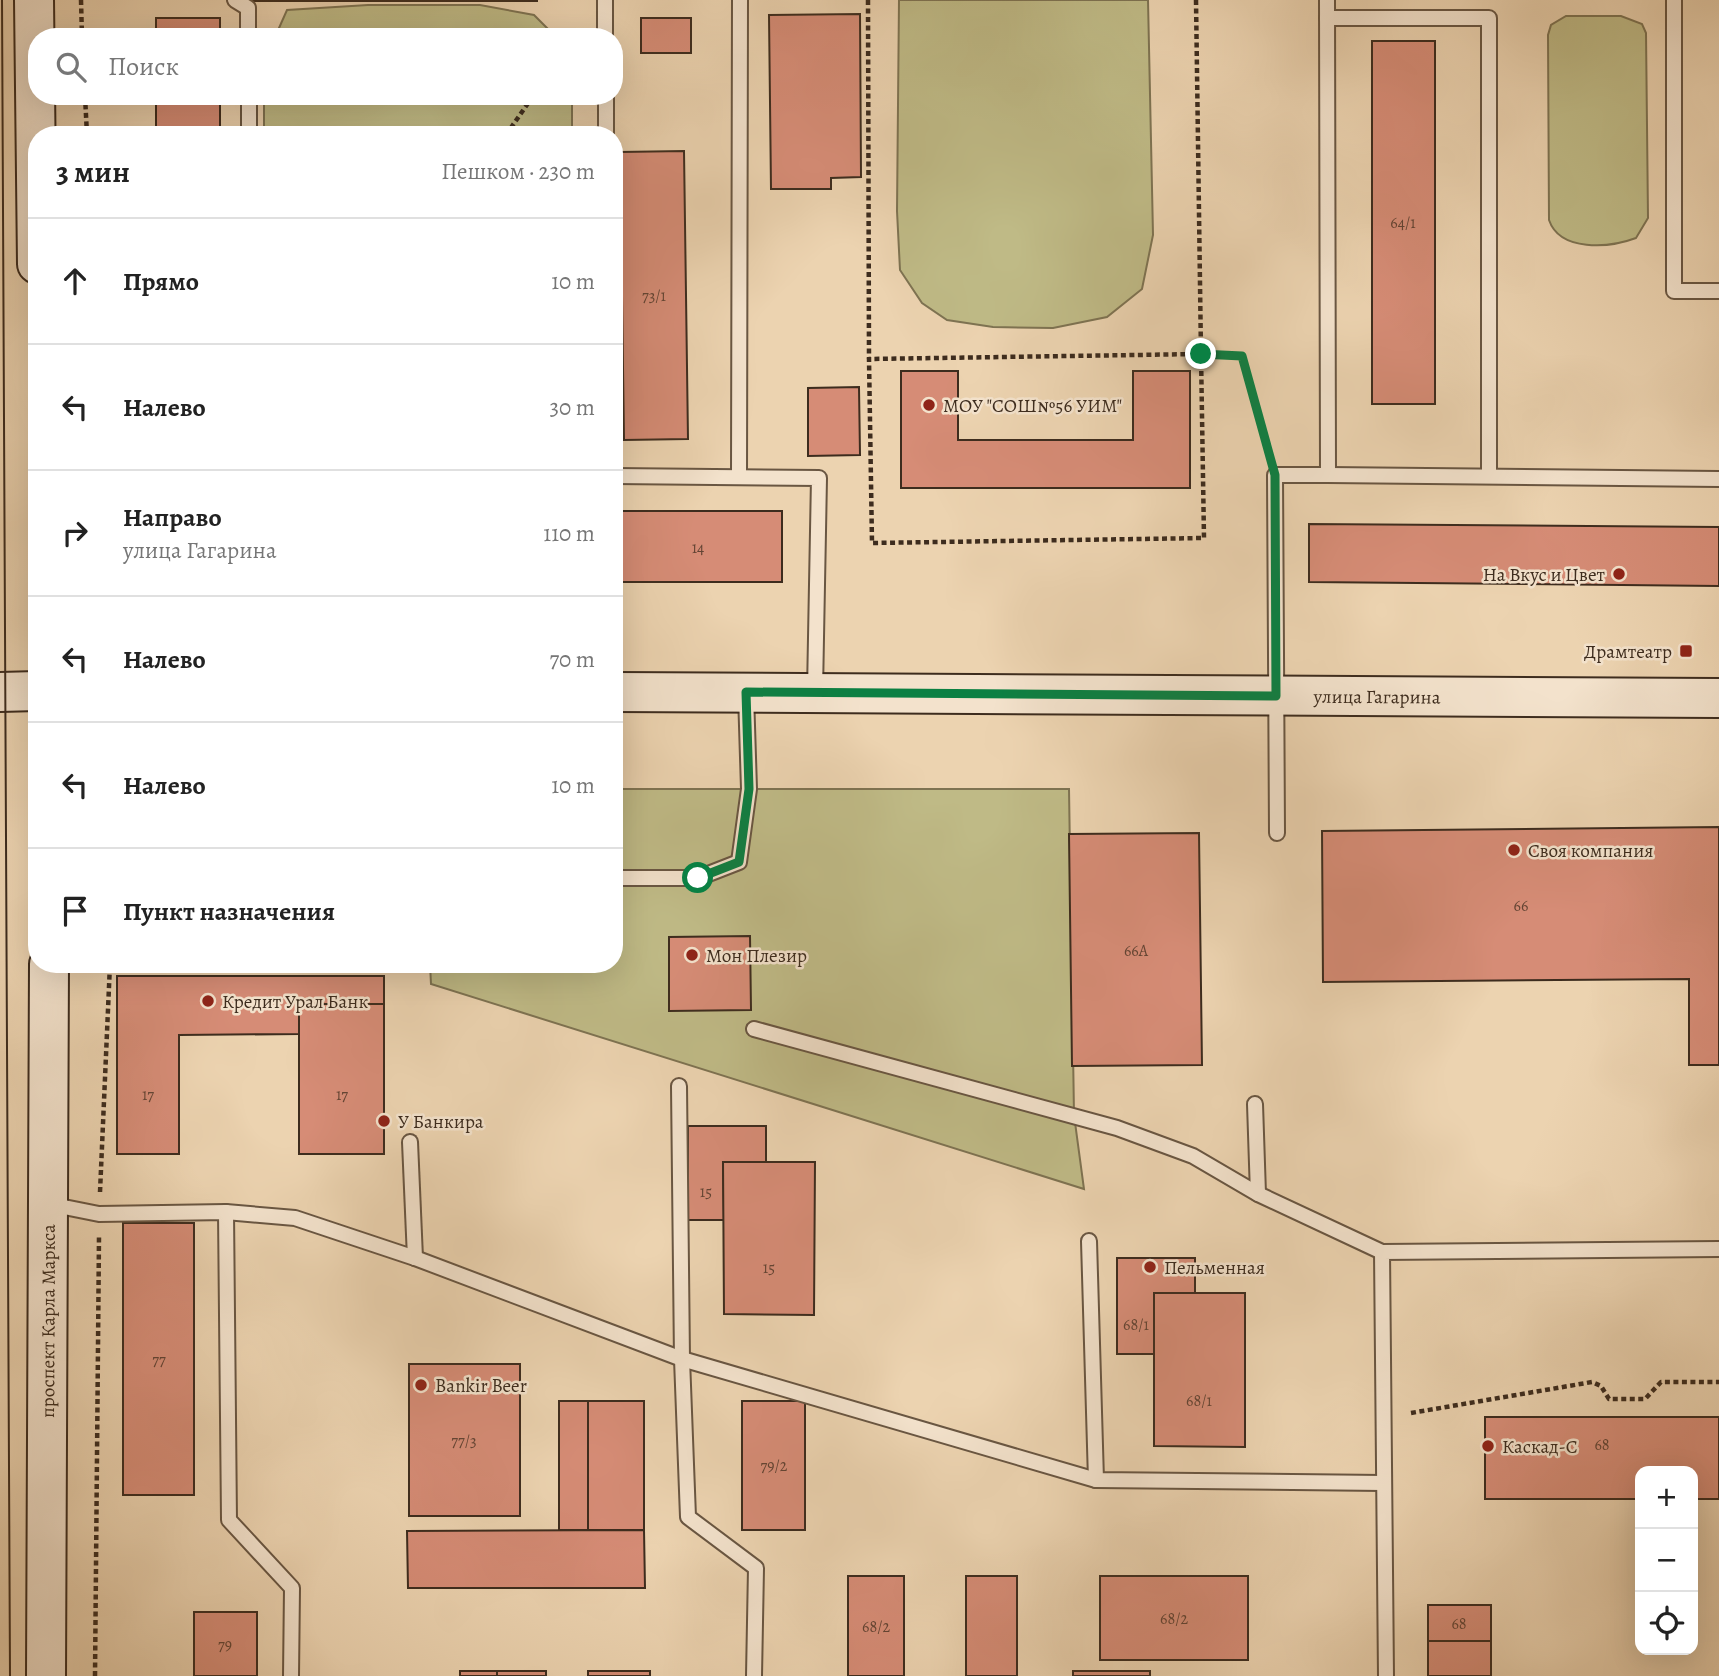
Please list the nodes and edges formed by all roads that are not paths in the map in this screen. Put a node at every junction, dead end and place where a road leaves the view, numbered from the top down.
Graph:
1 (34, 0) edge
2 (235, 0) edge
3 (605, 0) edge
4 (740, 0) edge
5 (1327, 0) edge
6 (1674, 0) edge
7 (1328, 18) junction
8 (34, 28) edge
9 (248, 28) edge
10 (605, 28) edge
11 (35, 105) edge
12 (249, 105) edge
13 (606, 105) edge
14 (35, 126) edge
15 (249, 126) edge
16 (606, 126) edge
17 (1719, 290) edge
18 (1328, 475) junction
19 (623, 476) edge
20 (739, 476) junction
21 (1489, 476) junction
22 (1719, 479) edge
23 (28, 691) edge
24 (0, 692) edge
25 (623, 692) edge
26 (746, 692) junction
27 (815, 694) junction
28 (1276, 696) junction
29 (1719, 698) edge
30 (1277, 833) dead end
31 (623, 878) edge
32 (49, 973) edge
33 (754, 1028) dead end
34 (679, 1086) dead end
35 (1255, 1104) dead end
36 (410, 1142) dead end
37 (1258, 1194) junction
38 (46, 1203) junction
39 (226, 1212) junction
40 (1089, 1241) dead end
41 (1719, 1249) edge
42 (1382, 1252) junction
43 (415, 1258) junction
44 (682, 1359) junction
45 (1096, 1480) junction
46 (1382, 1483) junction
47 (46, 1676) edge
48 (291, 1676) edge
49 (754, 1676) edge
50 (1386, 1676) edge

1 - 8 main road
2 - 9 lane
3 - 10 lane
4 - 20 lane
5 - 7 lane
6 - 17 lane
7 - 18 lane
7 - 21 lane
11 - 14 main road
12 - 15 lane
13 - 16 lane
18 - 21 lane
18 - 28 lane
19 - 20 lane
20 - 27 lane
21 - 22 lane
23 - 24 main road
25 - 26 main road, улица Гагарина
26 - 27 main road, улица Гагарина
26 - 31 lane
27 - 28 main road, улица Гагарина
28 - 29 main road, улица Гагарина
28 - 30 lane
32 - 38 main road, проспект Карла Маркса
33 - 37 lane
34 - 44 lane
35 - 37 lane
36 - 43 lane
37 - 42 lane
38 - 39 lane
38 - 47 main road, проспект Карла Маркса
39 - 43 lane
39 - 48 lane
40 - 45 lane
41 - 42 lane
42 - 46 lane
43 - 44 lane
44 - 45 lane
44 - 49 lane
45 - 46 lane
46 - 50 lane

